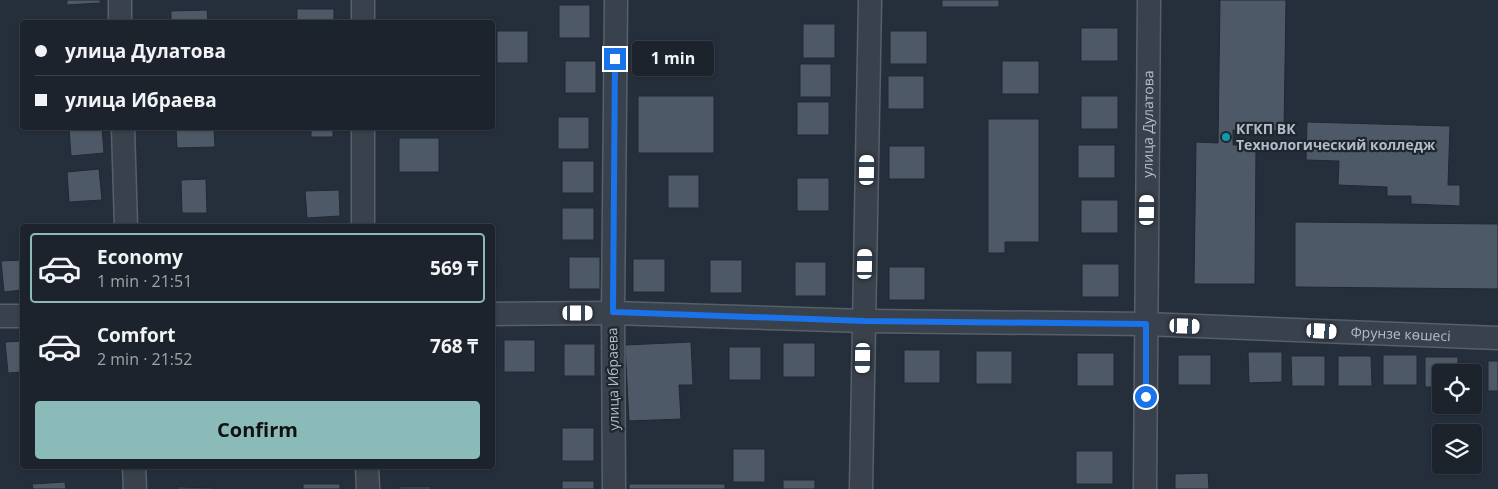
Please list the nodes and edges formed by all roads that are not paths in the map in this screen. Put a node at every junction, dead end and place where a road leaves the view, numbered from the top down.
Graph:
1 (120, 0) edge
2 (363, 0) edge
3 (616, 0) edge
4 (870, 0) edge
5 (1149, 0) edge
6 (120, 20) edge
7 (363, 20) edge
8 (123, 130) edge
9 (363, 130) edge
10 (126, 224) edge
11 (363, 224) edge
12 (613, 312) junction
13 (495, 314) edge
14 (0, 316) edge
15 (20, 316) edge
16 (864, 321) junction
17 (1146, 324) junction
18 (1498, 338) edge
19 (134, 469) edge
20 (367, 469) edge
21 (135, 489) edge
22 (368, 489) edge
23 (614, 489) edge
24 (862, 489) edge
25 (1145, 489) edge

1 - 6 street
2 - 7 street
3 - 12 street, улица Ибраева
4 - 16 street
5 - 17 street, улица Дулатова
8 - 10 street
9 - 11 street
12 - 13 street, Фрунзе көшесі
12 - 16 street, Фрунзе көшесі
12 - 23 street, улица Ибраева
14 - 15 street
16 - 17 street, Фрунзе көшесі
16 - 24 street
17 - 18 street, Фрунзе көшесі
17 - 25 street, улица Дулатова
19 - 21 street
20 - 22 street

